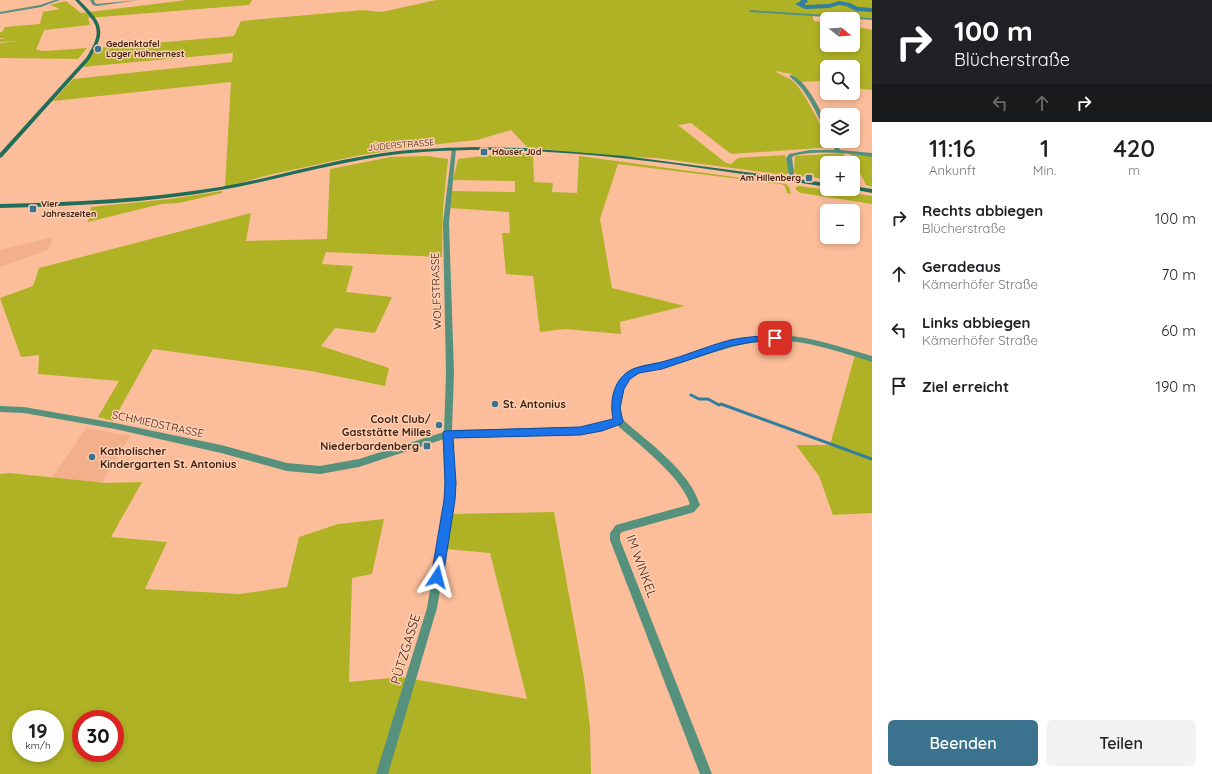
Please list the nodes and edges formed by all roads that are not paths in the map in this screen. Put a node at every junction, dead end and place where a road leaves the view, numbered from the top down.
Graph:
1 (58, 0) edge
2 (77, 0) edge
3 (92, 0) edge
4 (137, 0) edge
5 (750, 11) dead end
6 (0, 13) edge
7 (872, 19) edge
8 (791, 76) dead end
9 (820, 117) edge
10 (454, 148) junction
11 (836, 148) edge
12 (838, 151) junction
13 (872, 155) edge
14 (0, 156) edge
15 (792, 180) junction
16 (820, 184) edge
17 (860, 189) edge
18 (872, 190) edge
19 (0, 206) edge
20 (872, 359) edge
21 (0, 409) edge
22 (618, 421) junction
23 (448, 434) junction
24 (382, 774) edge
25 (706, 774) edge

1 - 6 street
2 - 14 main road
3 - 4 street
5 - 7 street
8 - 9 street
10 - 15 main road, JÜDERSTRASSE
10 - 19 main road, JÜDERSTRASSE
10 - 23 street, WOLFSTRASSE
11 - 12 street
12 - 13 street
12 - 15 street
15 - 16 main road, JÜDERSTRASSE
17 - 18 main road
20 - 22 street
21 - 23 street, SCHMIEDSTRASSE
22 - 23 street, SCHMIEDSTRASSE
22 - 25 street, IM WINKEL
23 - 24 street, PÜTZGASSE

